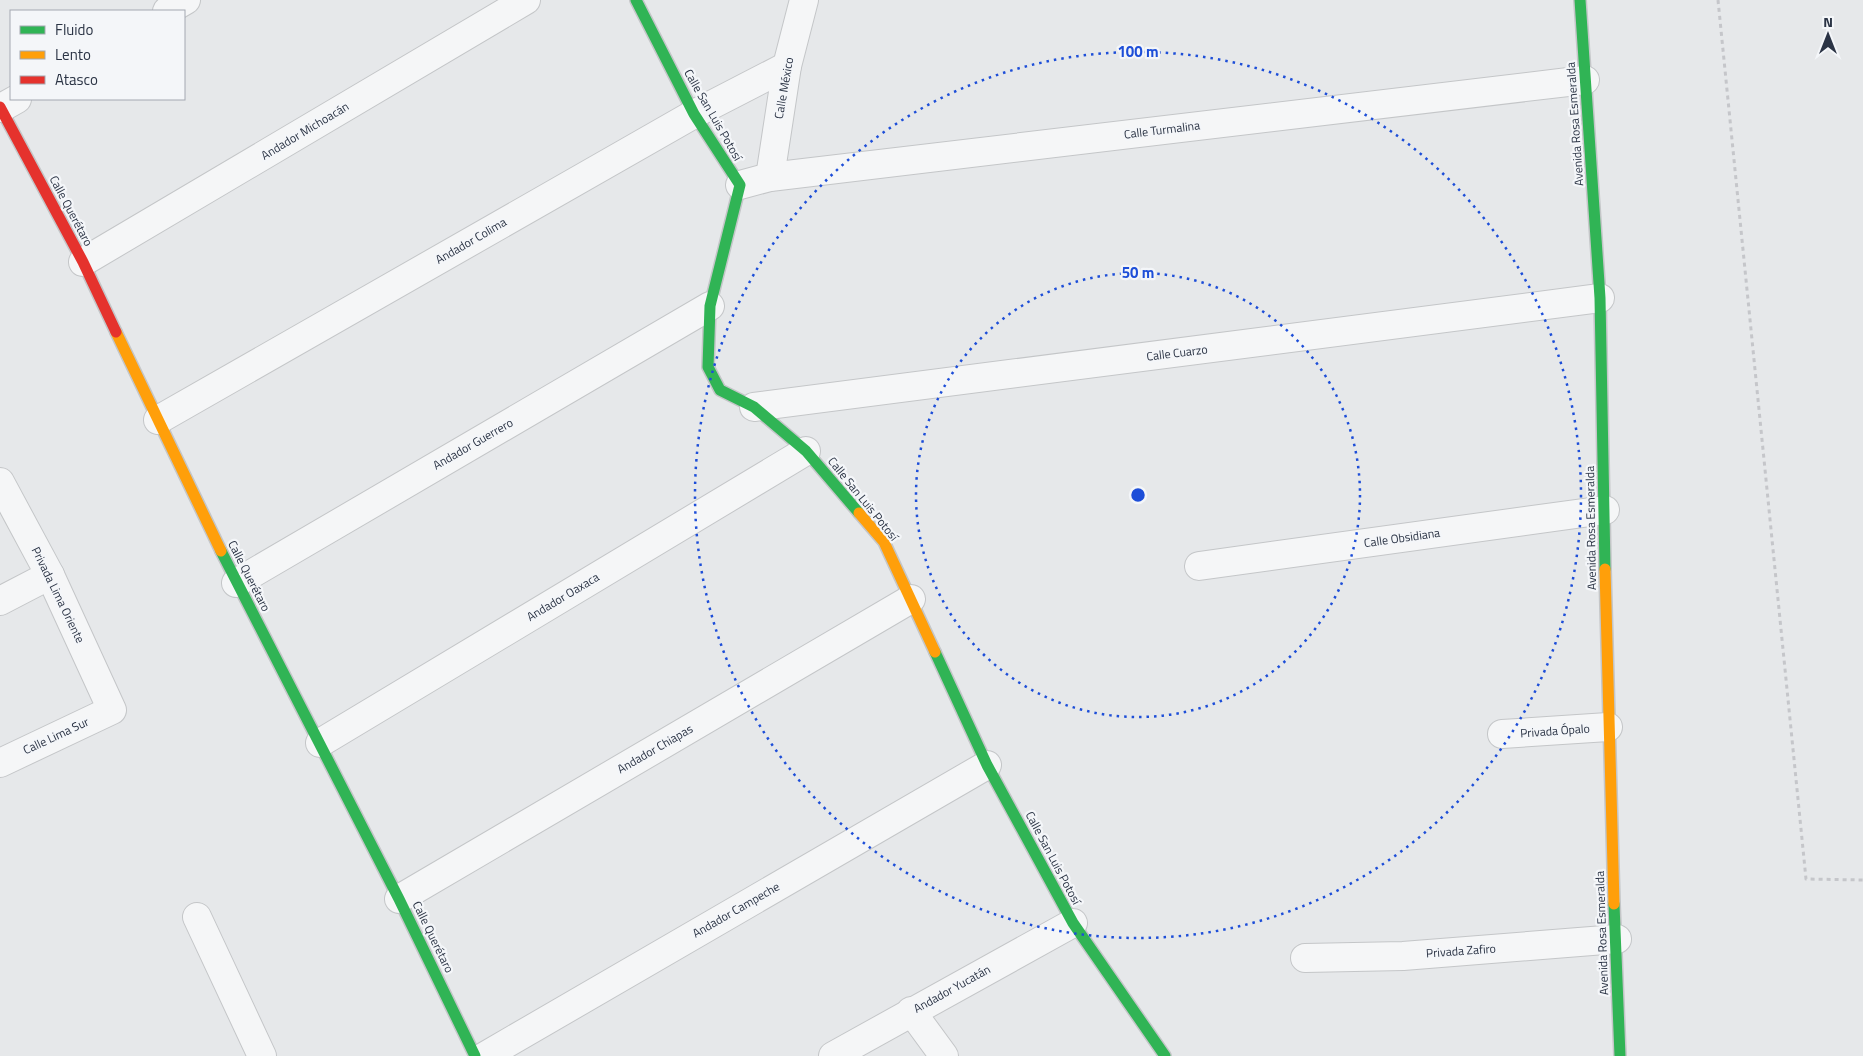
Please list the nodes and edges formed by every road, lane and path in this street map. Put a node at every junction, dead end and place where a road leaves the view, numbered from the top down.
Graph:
1 (186, 0) edge
2 (526, 0) edge
3 (636, 0) edge
4 (804, 0) edge
5 (1580, 0) edge
6 (1718, 0) edge
7 (169, 10) edge
8 (787, 66) junction
9 (1585, 80) junction
10 (15, 100) edge
11 (0, 108) edge
12 (694, 114) junction
13 (770, 176) junction
14 (740, 185) junction
15 (83, 262) junction
16 (1600, 298) junction
17 (710, 306) junction
18 (754, 407) junction
19 (158, 420) junction
20 (806, 451) junction
21 (0, 482) edge
22 (1605, 510) junction
23 (1199, 566) dead end
24 (50, 575) junction
25 (236, 583) junction
26 (911, 599) junction
27 (0, 601) edge
28 (112, 710) joint
29 (1608, 727) junction
30 (1502, 734) dead end
31 (320, 743) junction
32 (0, 763) edge
33 (987, 764) junction
34 (1863, 880) edge
35 (399, 899) junction
36 (196, 917) dead end
37 (1073, 923) junction
38 (1616, 939) junction
39 (1305, 958) dead end
40 (911, 1011) junction
41 (262, 1056) edge
42 (475, 1056) edge
43 (485, 1056) edge
44 (832, 1056) edge
45 (944, 1056) edge
46 (1165, 1056) edge
47 (1620, 1056) edge

1 - 7 street
2 - 15 street, Andador Michoacán
3 - 12 street, Calle San Luis Potosí
4 - 8 street, Calle México
5 - 9 street, Avenida Rosa Esmeralda
6 - 34 path
8 - 12 street, Andador Colima
8 - 13 street, Calle México
9 - 13 street, Calle Turmalina
9 - 16 street, Avenida Rosa Esmeralda
10 - 11 street
11 - 15 street, Calle Querétaro
12 - 14 street, Calle San Luis Potosí
12 - 19 street, Andador Colima
13 - 14 street, Calle Turmalina
14 - 17 street, Calle San Luis Potosí
15 - 19 street, Calle Querétaro
16 - 18 street, Calle Cuarzo
16 - 22 street, Avenida Rosa Esmeralda
17 - 18 street, Calle San Luis Potosí
17 - 25 street, Andador Guerrero
18 - 20 street, Calle San Luis Potosí
19 - 25 street, Calle Querétaro
20 - 26 street, Calle San Luis Potosí
20 - 31 street, Andador Oaxaca
21 - 24 street, Privada Lima Oriente
22 - 23 street, Calle Obsidiana
22 - 29 street, Avenida Rosa Esmeralda
24 - 27 street
24 - 28 street, Privada Lima Oriente
25 - 31 street, Calle Querétaro
26 - 33 street, Calle San Luis Potosí
26 - 35 street, Andador Chiapas
28 - 32 street, Calle Lima Sur
29 - 30 street, Privada Ópalo
29 - 38 street, Avenida Rosa Esmeralda
31 - 35 street, Calle Querétaro
33 - 37 street, Calle San Luis Potosí
33 - 43 street, Andador Campeche
35 - 42 street, Calle Querétaro
36 - 41 street
37 - 40 street, Andador Yucatán
37 - 46 street, Calle San Luis Potosí
38 - 39 street, Privada Zafiro
38 - 47 street, Avenida Rosa Esmeralda
40 - 44 street, Andador Yucatán
40 - 45 street

